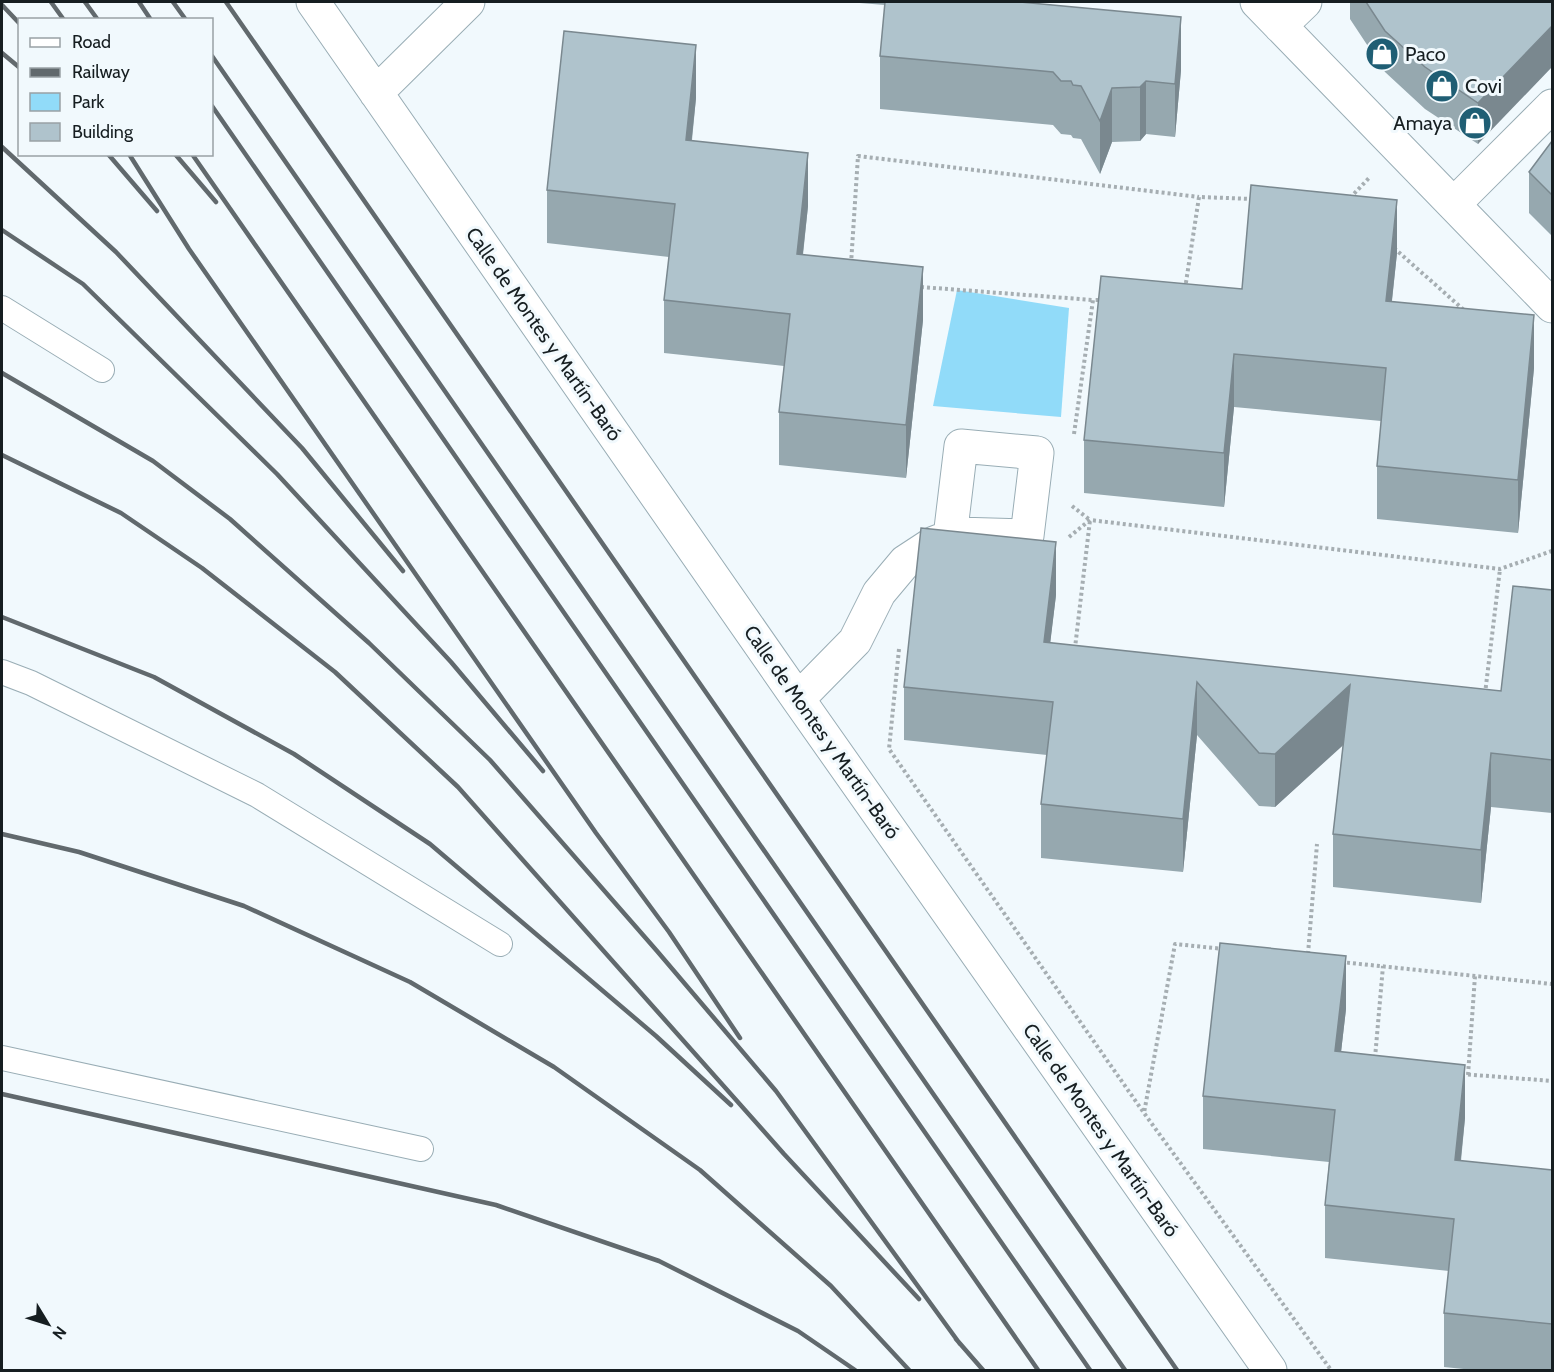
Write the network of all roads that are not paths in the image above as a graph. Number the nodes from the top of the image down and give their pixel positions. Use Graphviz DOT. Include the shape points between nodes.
graph roads {
  1 [pos="313,2"];
  2 [pos="468,2"];
  3 [pos="1257,2"];
  4 [pos="1305,2"];
  5 [pos="1280,26"];
  6 [pos="376,93"];
  7 [pos="1552,106"];
  8 [pos="1454,204"];
  9 [pos="1552,306"];
  10 [pos="2,308"];
  11 [pos="102,370"];
  12 [pos="950,537"];
  13 [pos="2,672"];
  14 [pos="798,699"];
  15 [pos="500,944"];
  16 [pos="2,1058"];
  17 [pos="421,1149"];
  18 [pos="1270,1371"];
  1 -- 6 [label="street, Calle de Montes y Martín-Baró"];
  2 -- 6 [label="street"];
  3 -- 5 [label="street"];
  4 -- 5 [label="street"];
  5 -- 8 [label="street"];
  6 -- 14 [label="street, Calle de Montes y Martín-Baró"];
  7 -- 8 [label="street"];
  8 -- 9 [label="street"];
  10 -- 11 [label="lane"];
  12 -- 14 [label="street" via="905,562 879,594 855,641"];
  13 -- 15 [label="lane" via="258,795"];
  14 -- 18 [label="street, Calle de Montes y Martín-Baró"];
  16 -- 17 [label="lane"];
}
